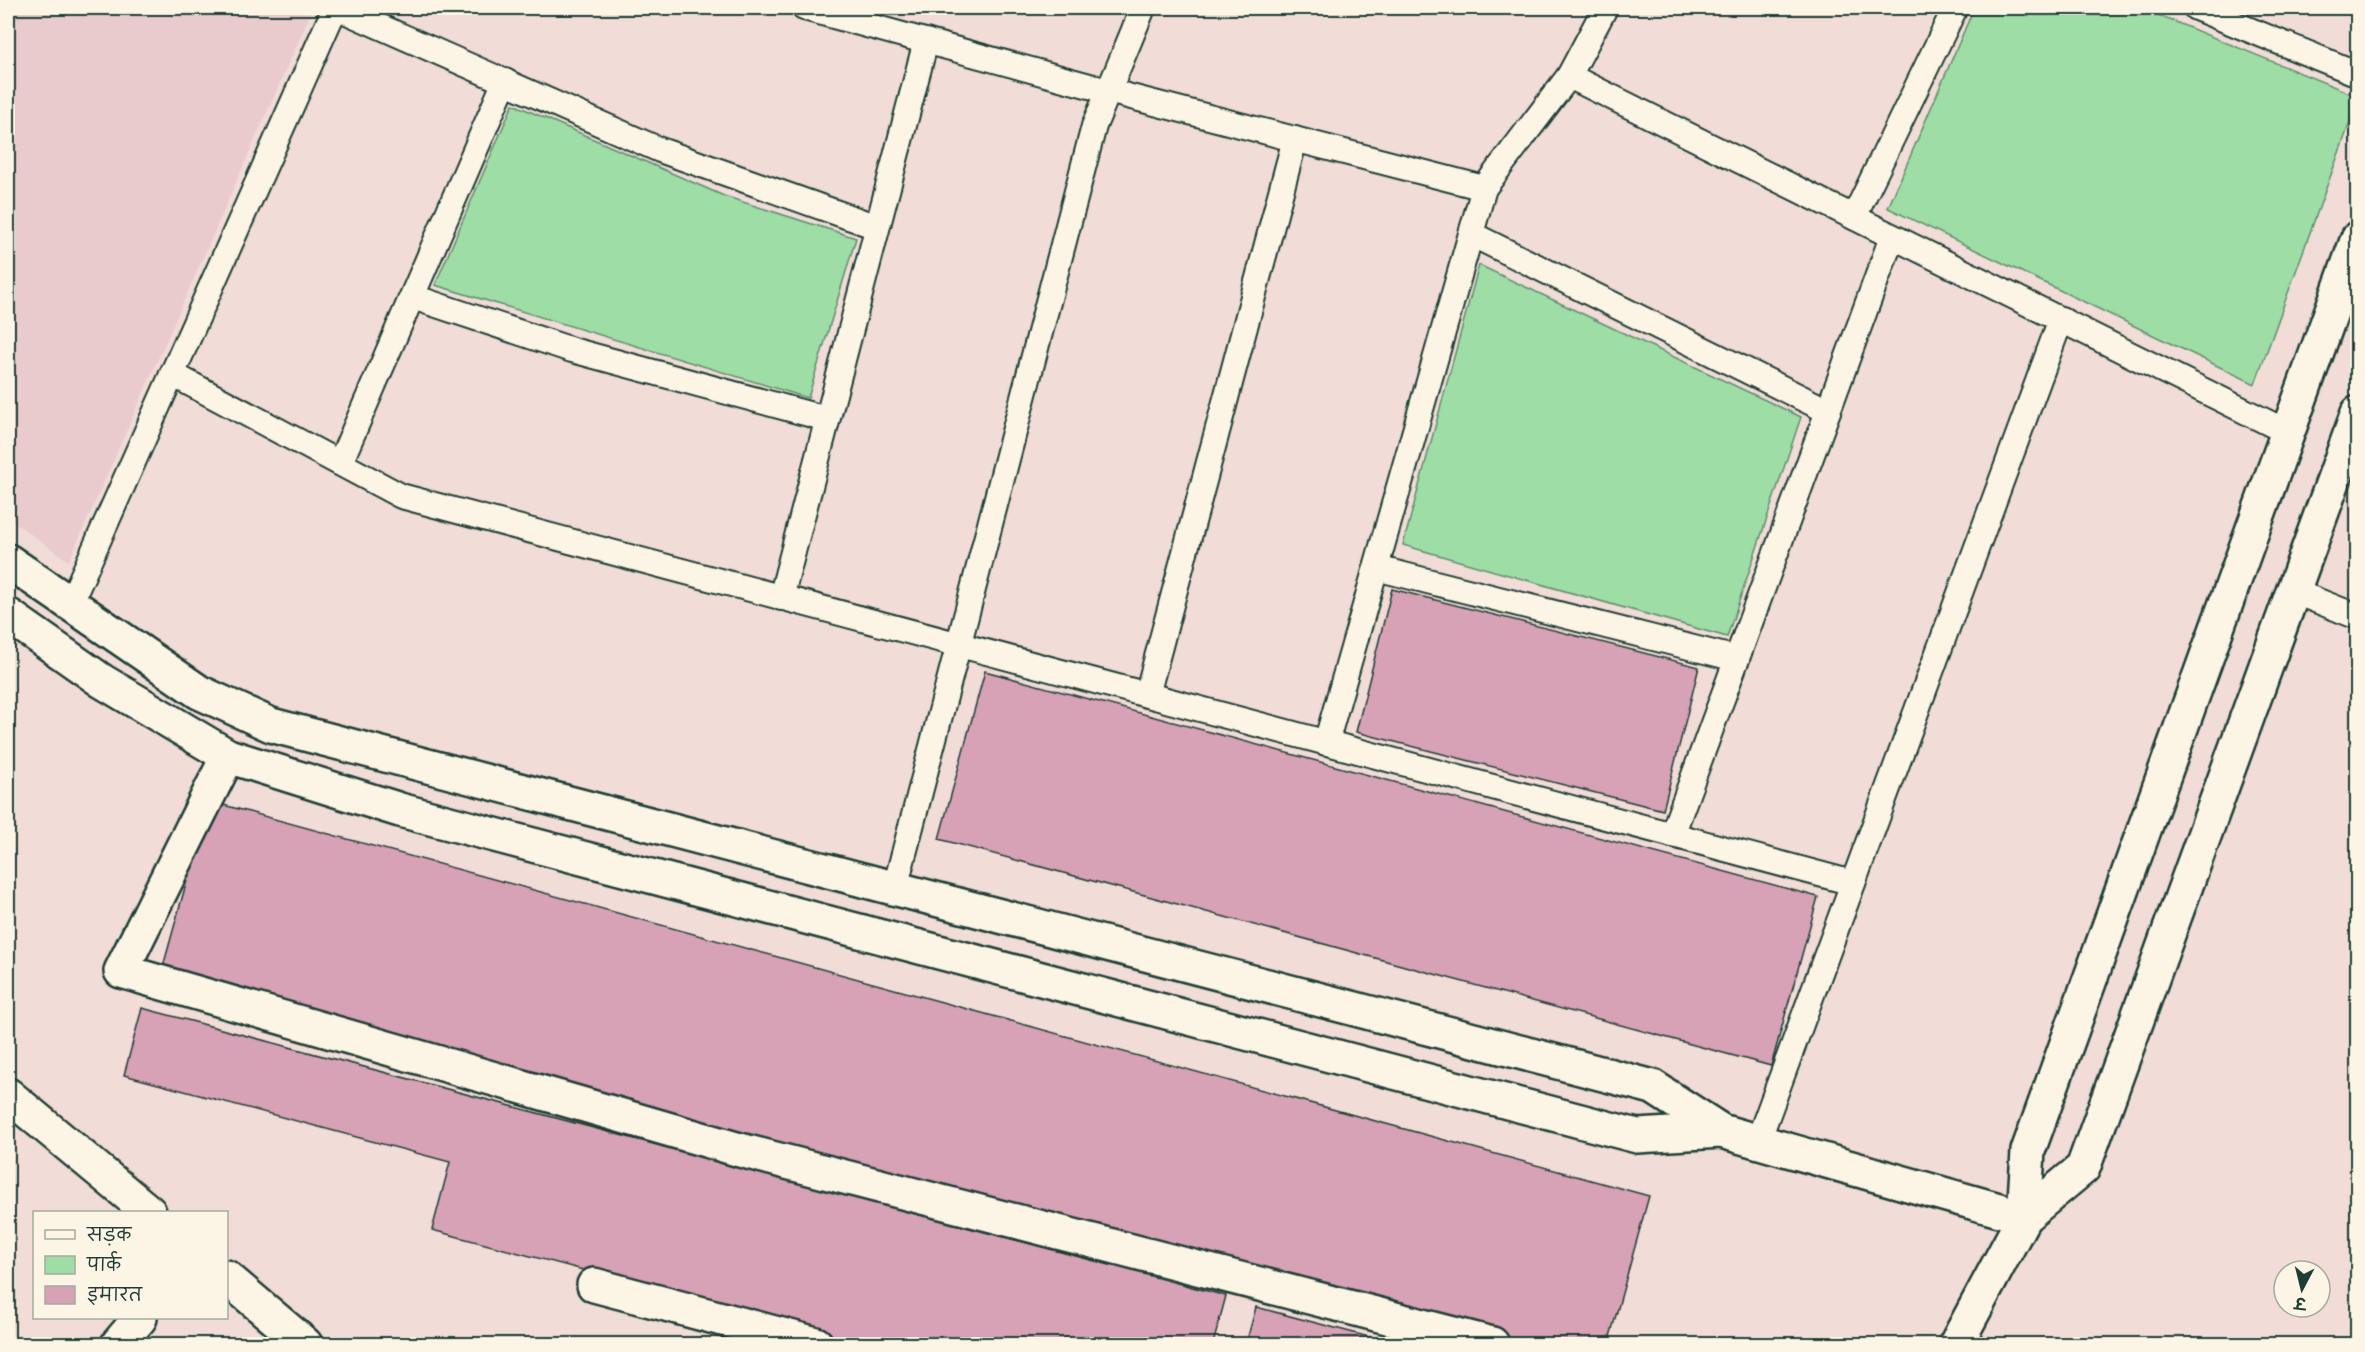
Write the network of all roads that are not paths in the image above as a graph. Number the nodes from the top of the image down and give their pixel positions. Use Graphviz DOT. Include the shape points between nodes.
graph roads {
  1 [pos="336,8"];
  2 [pos="804,8"];
  3 [pos="1143,8"];
  4 [pos="1605,8"];
  5 [pos="1955,8"];
  6 [pos="2196,8"];
  7 [pos="926,41"];
  8 [pos="2358,74"];
  9 [pos="1569,76"];
  10 [pos="505,81"];
  11 [pos="1108,90"];
  12 [pos="1295,139"];
  13 [pos="1484,188"];
  14 [pos="1854,217"];
  15 [pos="877,227"];
  16 [pos="1471,234"];
  17 [pos="1892,237"];
  18 [pos="2358,238"];
  19 [pos="413,297"];
  20 [pos="2061,320"];
  21 [pos="172,374"];
  22 [pos="1828,411"];
  23 [pos="2358,412"];
  24 [pos="827,419"];
  25 [pos="2287,432"];
  26 [pos="340,464"];
  27 [pos="8,561"];
  28 [pos="1376,568"];
  29 [pos="2293,591"];
  30 [pos="781,598"];
  31 [pos="70,604"];
  32 [pos="8,615"];
  33 [pos="2358,617"];
  34 [pos="958,645"];
  35 [pos="1737,658"];
  36 [pos="1147,695"];
  37 [pos="1326,743"];
  38 [pos="228,756"];
  39 [pos="1672,835"];
  40 [pos="1853,883"];
  41 [pos="895,888"];
  42 [pos="8,1095"];
  43 [pos="1721,1131"];
  44 [pos="1758,1141"];
  45 [pos="148,1211"];
  46 [pos="2024,1217"];
  47 [pos="228,1279"];
  48 [pos="594,1285"];
  49 [pos="138,1319"];
  50 [pos="118,1344"];
  51 [pos="305,1344"];
  52 [pos="816,1344"];
  53 [pos="1492,1344"];
  54 [pos="1956,1344"];
  1 -- 10 [label="lane"];
  1 -- 21 [label="lane"];
  2 -- 7 [label="lane"];
  3 -- 11 [label="lane"];
  4 -- 9 [label="lane"];
  5 -- 14 [label="lane"];
  6 -- 8 [label="lane"];
  7 -- 11 [label="lane"];
  7 -- 15 [label="lane"];
  9 -- 13 [label="lane"];
  9 -- 14 [label="lane"];
  10 -- 15 [label="lane" via="660,150"];
  10 -- 19 [label="lane"];
  11 -- 12 [label="lane"];
  11 -- 34 [label="lane" via="1094,126"];
  12 -- 13 [label="lane"];
  12 -- 36 [label="lane"];
  13 -- 16 [label="lane"];
  14 -- 17 [label="lane"];
  15 -- 24 [label="lane"];
  16 -- 22 [label="lane"];
  16 -- 28 [label="lane"];
  17 -- 20 [label="lane"];
  17 -- 22 [label="lane"];
  18 -- 25 [label="street"];
  19 -- 24 [label="lane" via="572,350"];
  19 -- 26 [label="lane"];
  20 -- 25 [label="lane"];
  20 -- 40 [label="lane"];
  21 -- 26 [label="lane"];
  21 -- 31 [label="lane"];
  22 -- 35 [label="lane"];
  23 -- 29 [label="street"];
  24 -- 30 [label="lane"];
  25 -- 46 [label="street" via="2028,1151"];
  26 -- 30 [label="lane" via="401,496"];
  27 -- 31 [label="street"];
  28 -- 35 [label="lane"];
  28 -- 37 [label="lane"];
  29 -- 33 [label="lane"];
  29 -- 46 [label="street" via="2083,1168"];
  30 -- 34 [label="lane"];
  31 -- 41 [label="street" via="199,692 271,725"];
  32 -- 38 [label="street" via="102,681"];
  34 -- 36 [label="lane"];
  34 -- 41 [label="lane"];
  35 -- 39 [label="lane"];
  36 -- 37 [label="lane"];
  37 -- 39 [label="lane"];
  38 -- 43 [label="street" via="400,810 1637,1136"];
  38 -- 53 [label="street" via="122,971 740,1150"];
  39 -- 40 [label="lane"];
  40 -- 44 [label="lane"];
  41 -- 43 [label="street" via="1653,1087"];
  42 -- 45 [label="street"];
  43 -- 44 [label="street"];
  44 -- 46 [label="street"];
  46 -- 54 [label="street"];
  47 -- 51 [label="street"];
  48 -- 52 [label="street"];
  49 -- 50 [label="street"];
}
